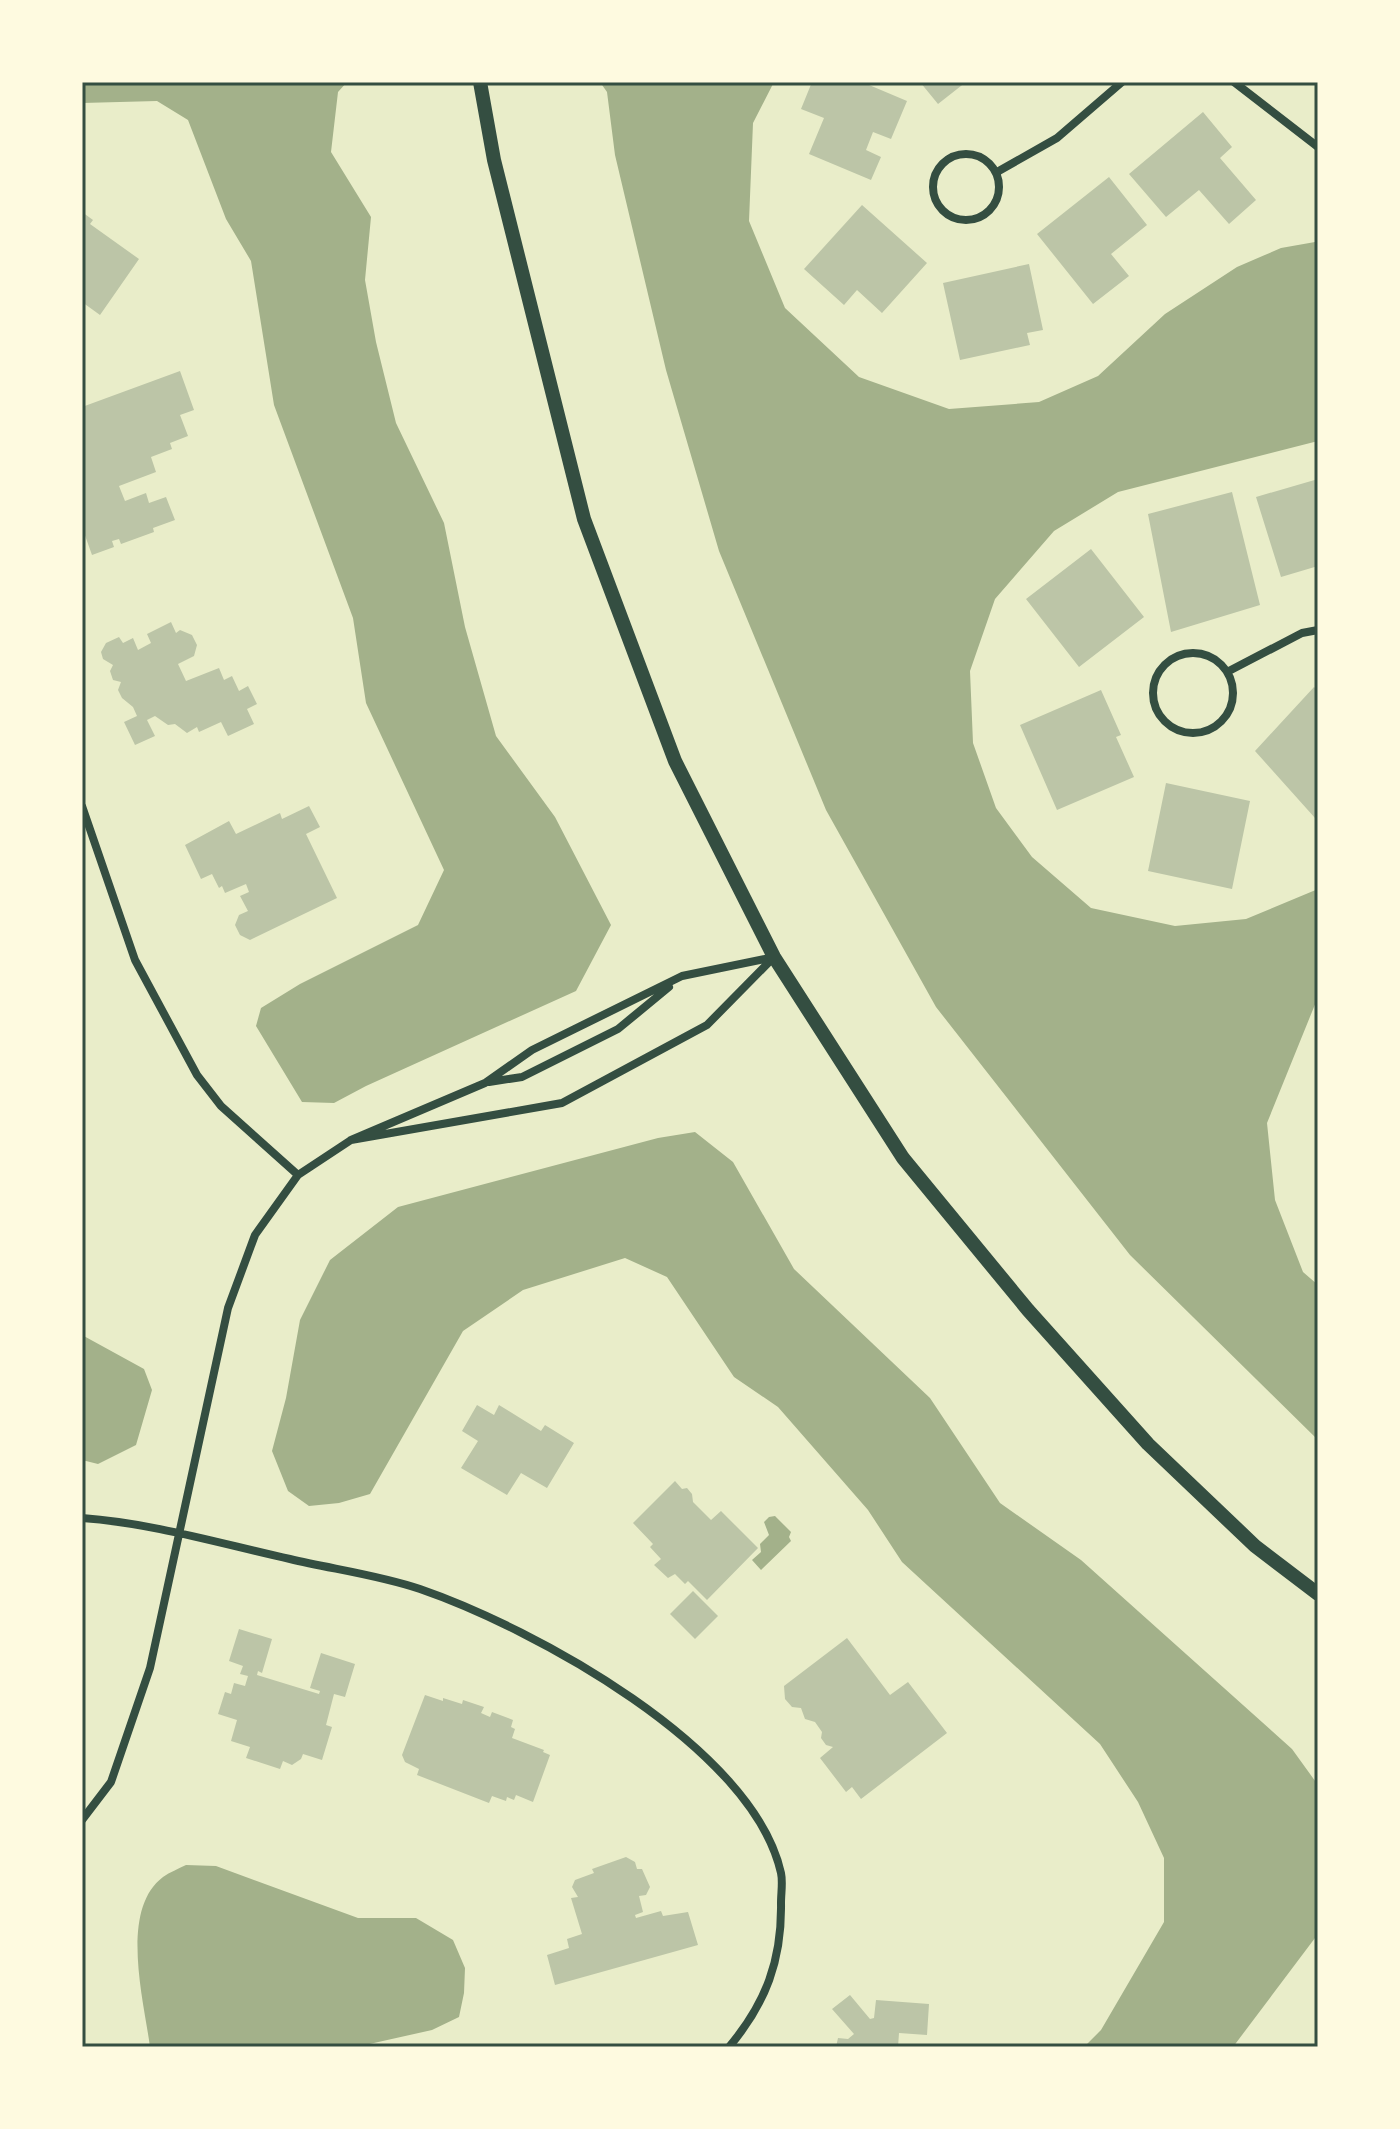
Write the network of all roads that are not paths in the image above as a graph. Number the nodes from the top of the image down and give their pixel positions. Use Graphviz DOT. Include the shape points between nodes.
graph roads {
  1 [pos="480,82"];
  2 [pos="1122,82"];
  3 [pos="1234,82"];
  4 [pos="1318,147"];
  5 [pos="997,172"];
  6 [pos="1318,630"];
  7 [pos="1227,672"];
  8 [pos="82,806"];
  9 [pos="774,957"];
  10 [pos="682,976"];
  11 [pos="485,1083"];
  12 [pos="351,1140"];
  13 [pos="298,1175"];
  14 [pos="82,1518"];
  15 [pos="181,1534"];
  16 [pos="1318,1594"];
  17 [pos="82,1820"];
  18 [pos="729,2047"];
  1 -- 9 [label="street" via="494,160 584,519 675,761"];
  2 -- 5 [label="street" via="1057,138"];
  3 -- 4 [label="street"];
  5 -- 5 [label="street" via="978,155 952,157 935,175 936,201 955,218 981,217 998,198"];
  6 -- 7 [label="street"];
  7 -- 7 [label="street" via="1202,654 1172,659 1154,685 1159,715 1185,732 1215,727 1233,702"];
  8 -- 13 [label="street" via="135,960 197,1075 221,1106"];
  9 -- 10 [label="street"];
  9 -- 12 [label="street" via="707,1025 562,1103"];
  9 -- 16 [label="street" via="903,1158 1028,1310 1148,1444 1255,1546"];
  10 -- 11 [label="street" via="532,1050"];
  10 -- 11 [label="street" via="618,1029 522,1077"];
  11 -- 12 [label="street"];
  12 -- 13 [label="street"];
  13 -- 15 [label="street" via="255,1235 228,1308"];
  14 -- 15 [label="street"];
  15 -- 17 [label="street" via="150,1668 111,1782"];
  15 -- 18 [label="street" via="419,1589 510,1628 646,1706 720,1772 753,1812 781,1874 780,1950 746,2027"];
}
